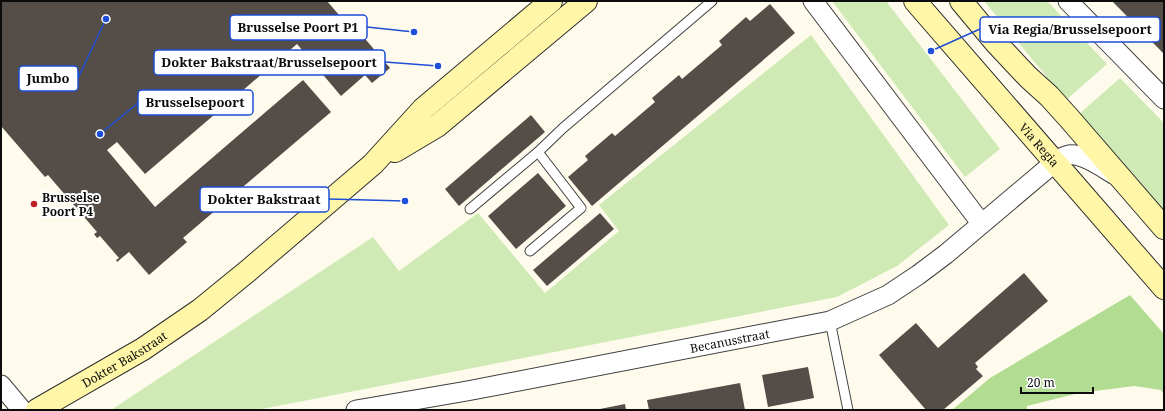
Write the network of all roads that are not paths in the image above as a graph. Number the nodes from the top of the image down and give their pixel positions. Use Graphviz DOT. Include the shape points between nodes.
graph roads {
  1 [pos="586,1"];
  2 [pos="712,1"];
  3 [pos="814,1"];
  4 [pos="915,1"];
  5 [pos="961,1"];
  6 [pos="1068,1"];
  7 [pos="544,3"];
  8 [pos="544,35"];
  9 [pos="1164,99"];
  10 [pos="538,152"];
  11 [pos="1055,162"];
  12 [pos="373,164"];
  13 [pos="1120,178"];
  14 [pos="470,209"];
  15 [pos="981,223"];
  16 [pos="1164,228"];
  17 [pos="530,251"];
  18 [pos="1164,288"];
  19 [pos="830,321"];
  20 [pos="1,385"];
  21 [pos="22,410"];
  22 [pos="37,410"];
  23 [pos="356,410"];
  24 [pos="848,410"];
  1 -- 8 [label="street, Dokter Bakstraat"];
  2 -- 10 [label="lane"];
  3 -- 15 [label="street"];
  4 -- 11 [label="street, Via Regia"];
  5 -- 13 [label="street" via="996,43 1049,96"];
  6 -- 9 [label="street"];
  7 -- 8 [label="street" via="549,22"];
  7 -- 12 [label="street, Dokter Bakstraat" via="423,109"];
  8 -- 12 [label="street, Dokter Bakstraat" via="437,126"];
  10 -- 14 [label="lane"];
  10 -- 17 [label="lane" via="581,208"];
  11 -- 13 [label="street, Becanusstraat" via="1064,156 1082,156"];
  11 -- 15 [label="street, Becanusstraat"];
  11 -- 18 [label="street, Via Regia"];
  12 -- 22 [label="street, Dokter Bakstraat" via="200,310 143,349"];
  13 -- 16 [label="street"];
  15 -- 19 [label="street, Becanusstraat" via="918,276 888,295"];
  19 -- 23 [label="street, Becanusstraat"];
  19 -- 24 [label="lane"];
  20 -- 21 [label="street"];
}
